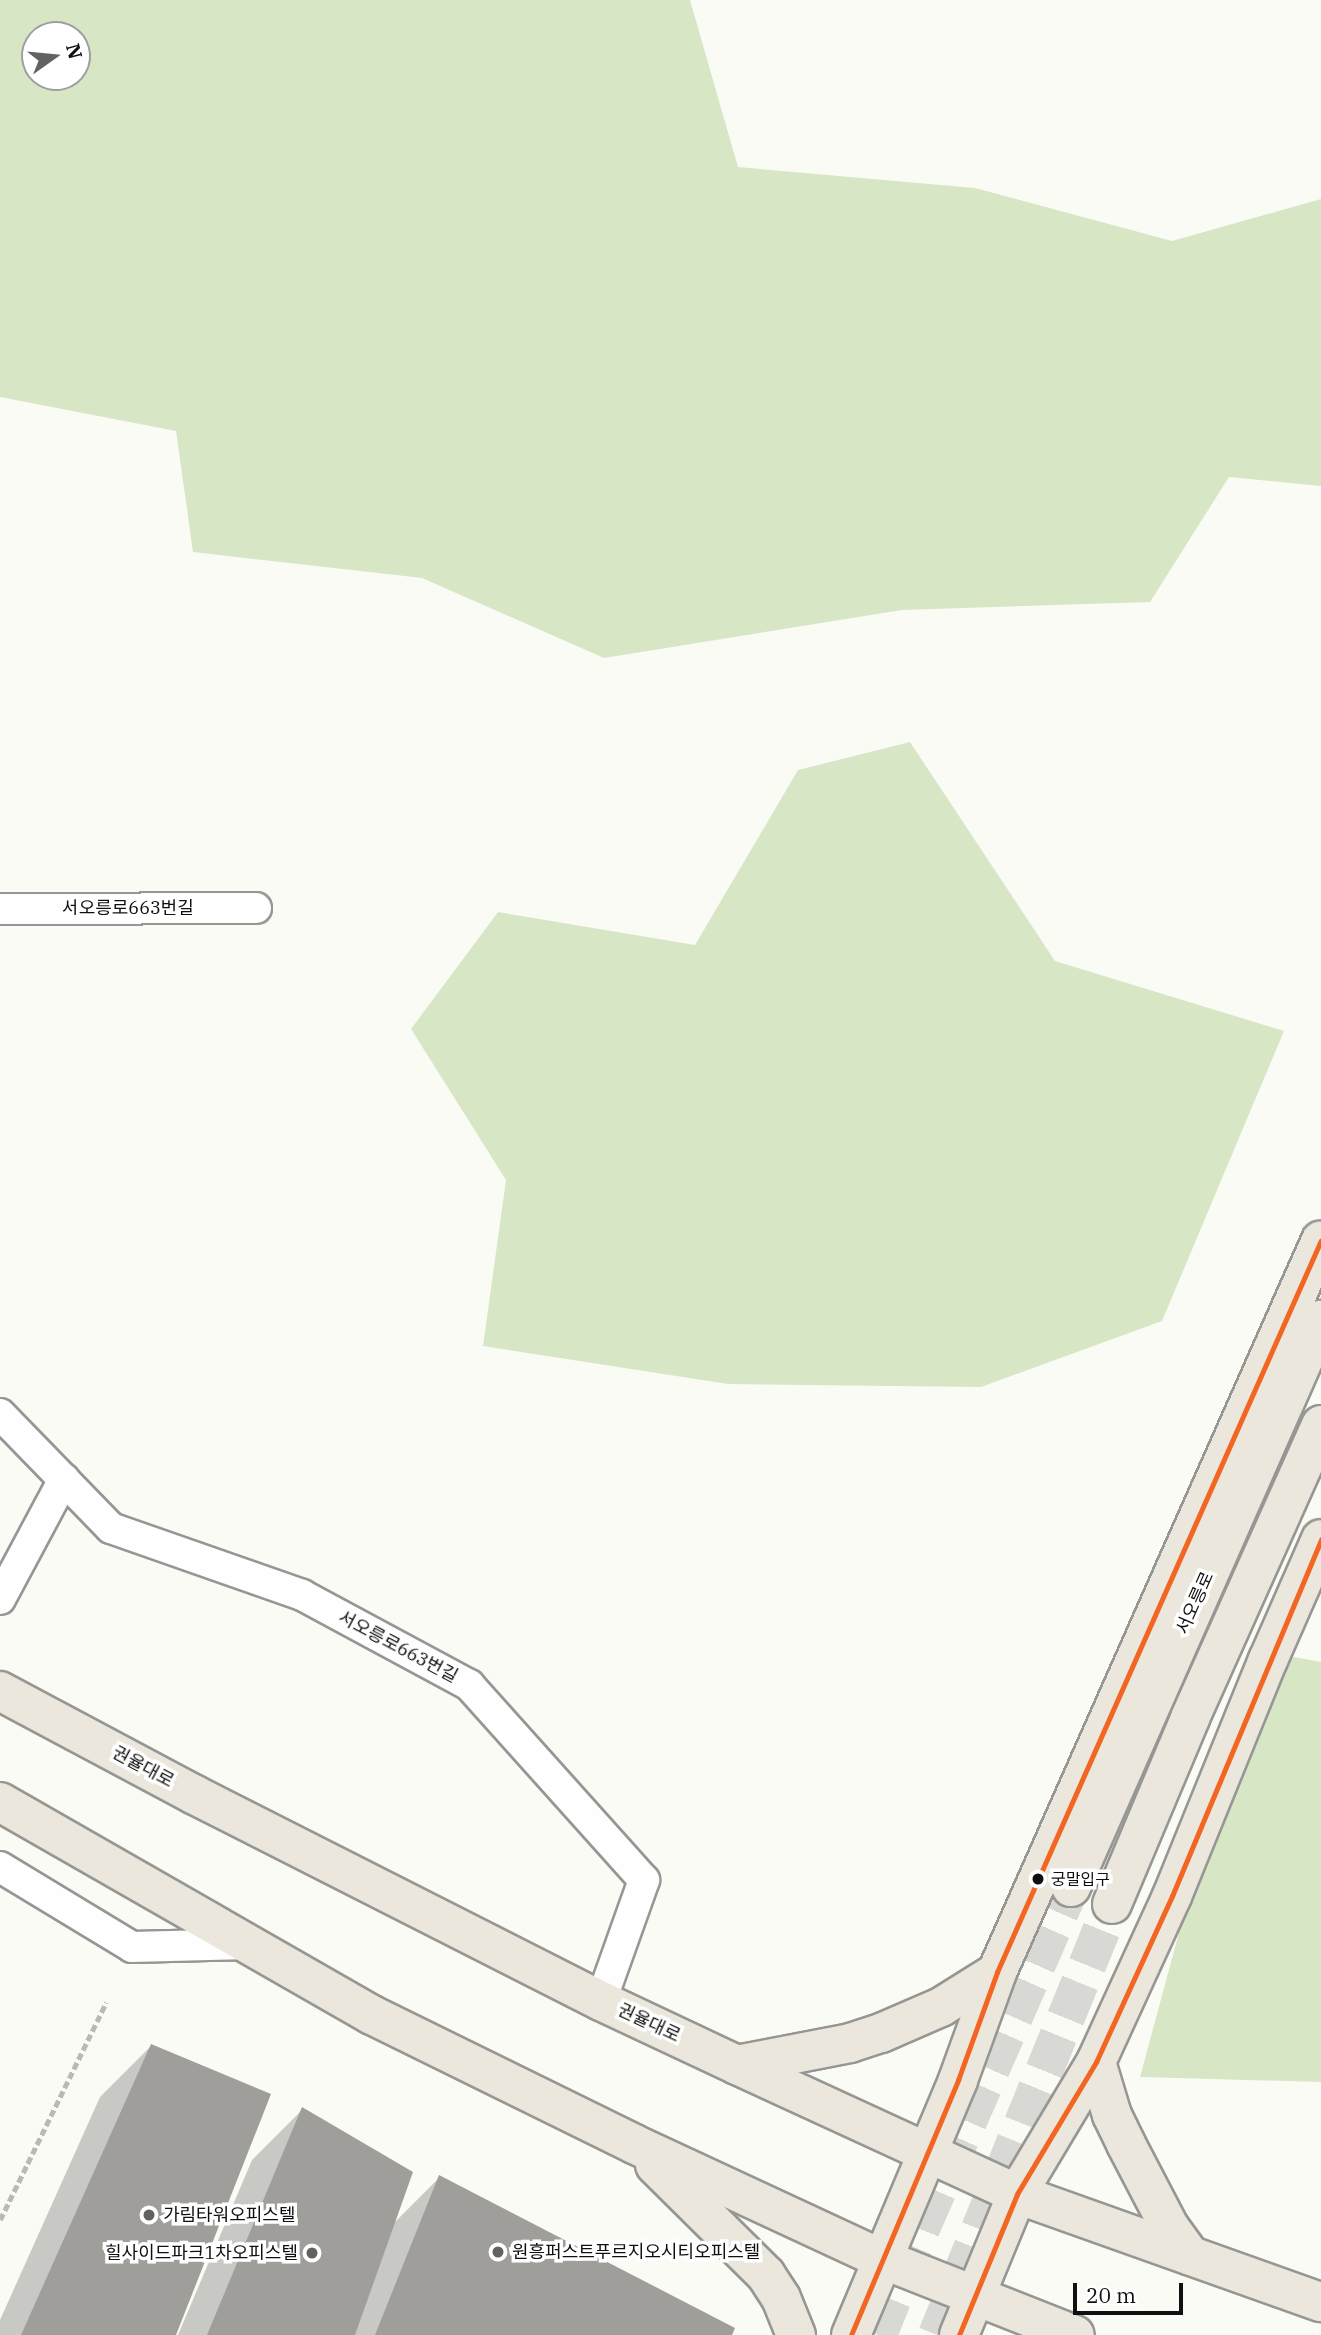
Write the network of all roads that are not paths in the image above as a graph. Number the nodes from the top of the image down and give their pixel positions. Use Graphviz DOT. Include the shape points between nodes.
graph roads {
  1 [pos="256,908"];
  2 [pos="0,909"];
  3 [pos="1321,1240"];
  4 [pos="1321,1320"];
  5 [pos="0,1413"];
  6 [pos="1321,1426"];
  7 [pos="64,1479"];
  8 [pos="1321,1539"];
  9 [pos="4,1582"];
  10 [pos="0,1691"];
  11 [pos="0,1802"];
  12 [pos="0,1867"];
  13 [pos="1071,1887"];
  14 [pos="1112,1904"];
  15 [pos="248,1944"];
  16 [pos="997,1972"];
  17 [pos="601,2001"];
  18 [pos="1096,2062"];
  19 [pos="737,2066"];
  20 [pos="634,2144"];
  21 [pos="927,2151"];
  22 [pos="1017,2194"];
  23 [pos="1190,2256"];
  24 [pos="882,2259"];
  25 [pos="974,2295"];
  26 [pos="1321,2302"];
  27 [pos="796,2335"];
  28 [pos="851,2335"];
  29 [pos="959,2335"];
  30 [pos="1075,2335"];
  1 -- 2 [label="street, 서오릉로663번길"];
  3 -- 16 [label="main road"];
  4 -- 13 [label="main road, 서오릉로"];
  5 -- 7 [label="street, 서오릉로663번길"];
  6 -- 14 [label="main road"];
  7 -- 9 [label="street"];
  7 -- 17 [label="street, 서오릉로663번길" via="111,1528 302,1595 469,1685 643,1880"];
  8 -- 18 [label="main road" via="1172,1896"];
  10 -- 17 [label="main road, 권율대로"];
  11 -- 15 [label="main road"];
  12 -- 15 [label="street" via="132,1947"];
  15 -- 20 [label="main road" via="372,2015"];
  16 -- 19 [label="main road" via="940,2007 881,2033"];
  16 -- 21 [label="main road"];
  17 -- 19 [label="main road, 권율대로"];
  18 -- 22 [label="main road"];
  18 -- 23 [label="main road" via="1126,2144"];
  19 -- 21 [label="main road, 권율대로"];
  20 -- 24 [label="main road"];
  20 -- 27 [label="main road" via="766,2275"];
  21 -- 22 [label="main road, 권율대로"];
  21 -- 24 [label="main road"];
  22 -- 23 [label="main road, 권율대로"];
  22 -- 25 [label="main road"];
  23 -- 26 [label="main road, 권율대로"];
  24 -- 25 [label="main road"];
  24 -- 28 [label="main road"];
  25 -- 29 [label="main road"];
  25 -- 30 [label="main road"];
}
